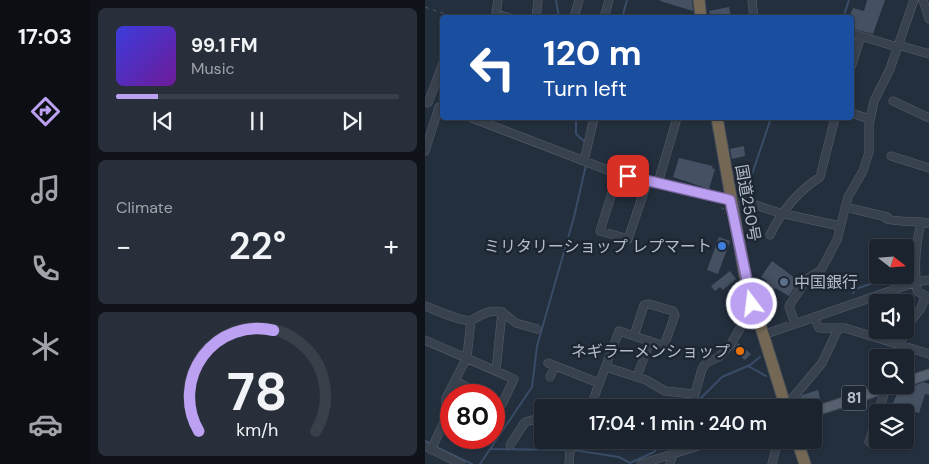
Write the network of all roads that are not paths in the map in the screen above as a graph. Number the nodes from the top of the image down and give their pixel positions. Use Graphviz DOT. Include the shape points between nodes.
graph roads {
  1 [pos="498,0"];
  2 [pos="539,0"];
  3 [pos="579,0"];
  4 [pos="609,0"];
  5 [pos="699,0"];
  6 [pos="752,0"];
  7 [pos="914,0"];
  8 [pos="923,0"];
  9 [pos="500,15"];
  10 [pos="536,15"];
  11 [pos="575,15"];
  12 [pos="605,15"];
  13 [pos="701,15"];
  14 [pos="754,15"];
  15 [pos="929,19"];
  16 [pos="854,35"];
  17 [pos="861,36"];
  18 [pos="898,46"];
  19 [pos="929,54"];
  20 [pos="854,58"];
  21 [pos="440,70"];
  22 [pos="893,101"];
  23 [pos="427,103"];
  24 [pos="440,106"];
  25 [pos="440,109"];
  26 [pos="854,114"];
  27 [pos="929,118"];
  28 [pos="870,119"];
  29 [pos="477,120"];
  30 [pos="594,120"];
  31 [pos="676,120"];
  32 [pos="717,120"];
  33 [pos="834,120"];
  34 [pos="425,151"];
  35 [pos="891,156"];
  36 [pos="584,160"];
  37 [pos="929,168"];
  38 [pos="618,174"];
  39 [pos="647,180"];
  40 [pos="658,183"];
  41 [pos="728,207"];
  42 [pos="845,207"];
  43 [pos="780,213"];
  44 [pos="925,222"];
  45 [pos="840,226"];
  46 [pos="769,235"];
  47 [pos="929,280"];
  48 [pos="916,282"];
  49 [pos="927,298"];
  50 [pos="425,306"];
  51 [pos="751,311"];
  52 [pos="502,312"];
  53 [pos="814,317"];
  54 [pos="471,320"];
  55 [pos="795,324"];
  56 [pos="838,328"];
  57 [pos="537,330"];
  58 [pos="763,335"];
  59 [pos="634,336"];
  60 [pos="425,340"];
  61 [pos="651,341"];
  62 [pos="899,344"];
  63 [pos="898,349"];
  64 [pos="929,354"];
  65 [pos="467,357"];
  66 [pos="606,367"];
  67 [pos="496,371"];
  68 [pos="639,371"];
  69 [pos="929,374"];
  70 [pos="550,377"];
  71 [pos="914,379"];
  72 [pos="455,381"];
  73 [pos="599,383"];
  74 [pos="453,384"];
  75 [pos="461,384"];
  76 [pos="869,392"];
  77 [pos="505,398"];
  78 [pos="593,399"];
  79 [pos="687,399"];
  80 [pos="694,399"];
  81 [pos="783,399"];
  82 [pos="793,399"];
  83 [pos="822,409"];
  84 [pos="534,421"];
  85 [pos="440,434"];
  86 [pos="510,445"];
  87 [pos="431,447"];
  88 [pos="572,449"];
  89 [pos="674,449"];
  90 [pos="688,449"];
  91 [pos="776,449"];
  92 [pos="800,449"];
  93 [pos="672,454"];
  94 [pos="461,464"];
  95 [pos="569,464"];
  96 [pos="641,464"];
  97 [pos="670,464"];
  98 [pos="772,464"];
  99 [pos="805,464"];
  1 -- 9 [label="street" via="496,14"];
  2 -- 10 [label="street"];
  3 -- 11 [label="street"];
  4 -- 12 [label="street"];
  5 -- 13 [label="highway"];
  6 -- 14 [label="street"];
  7 -- 18 [label="street"];
  8 -- 15 [label="street"];
  16 -- 17 [label="street"];
  17 -- 18 [label="street"];
  17 -- 20 [label="street"];
  18 -- 19 [label="street"];
  18 -- 28 [label="street" via="874,101"];
  21 -- 23 [label="street"];
  22 -- 27 [label="street"];
  23 -- 24 [label="street"];
  25 -- 34 [label="street"];
  26 -- 28 [label="street"];
  28 -- 42 [label="street" via="869,152"];
  29 -- 36 [label="street"];
  30 -- 36 [label="street"];
  31 -- 40 [label="street"];
  32 -- 41 [label="highway, 国道250号"];
  33 -- 43 [label="street" via="820,176 803,188"];
  35 -- 37 [label="street"];
  36 -- 38 [label="street"];
  38 -- 39 [label="street"];
  38 -- 39 [label="street" via="601,231 628,240"];
  39 -- 40 [label="street"];
  40 -- 41 [label="street"];
  41 -- 43 [label="street" via="746,202"];
  41 -- 51 [label="highway, 国道250号"];
  42 -- 44 [label="street" via="902,223"];
  42 -- 45 [label="street"];
  43 -- 45 [label="street"];
  43 -- 46 [label="street"];
  44 -- 48 [label="street" via="916,244"];
  45 -- 55 [label="street" via="821,270 807,279 789,306"];
  47 -- 48 [label="street"];
  48 -- 49 [label="street" via="917,291"];
  48 -- 53 [label="street"];
  49 -- 62 [label="street"];
  50 -- 54 [label="street"];
  51 -- 58 [label="highway, 国道250号"];
  51 -- 80 [label="street" via="731,344 702,369"];
  52 -- 54 [label="street" via="494,310"];
  52 -- 57 [label="street" via="515,323"];
  52 -- 67 [label="street"];
  53 -- 55 [label="street"];
  53 -- 56 [label="street" via="819,328"];
  54 -- 65 [label="street"];
  55 -- 58 [label="street"];
  56 -- 62 [label="street"];
  56 -- 82 [label="street" via="822,363"];
  58 -- 81 [label="highway, 国道250号"];
  59 -- 61 [label="street"];
  59 -- 61 [label="street" via="644,305 673,311 675,315 665,342 661,345"];
  59 -- 66 [label="street" via="619,331"];
  60 -- 65 [label="street"];
  61 -- 68 [label="street"];
  62 -- 63 [label="street"];
  62 -- 64 [label="street"];
  65 -- 67 [label="street"];
  65 -- 72 [label="street"];
  66 -- 73 [label="street"];
  66 -- 79 [label="street" via="646,380"];
  67 -- 77 [label="street" via="514,379"];
  69 -- 71 [label="main road"];
  70 -- 73 [label="street" via="551,365"];
  72 -- 74 [label="street"];
  72 -- 75 [label="street"];
  73 -- 78 [label="street"];
  76 -- 83 [label="main road, 81"];
  84 -- 86 [label="street" via="525,422"];
  85 -- 87 [label="street"];
  87 -- 94 [label="street"];
  88 -- 95 [label="street"];
  89 -- 93 [label="street"];
  90 -- 93 [label="street"];
  91 -- 98 [label="street"];
  92 -- 99 [label="highway"];
  93 -- 96 [label="street"];
  93 -- 97 [label="street"];
}
